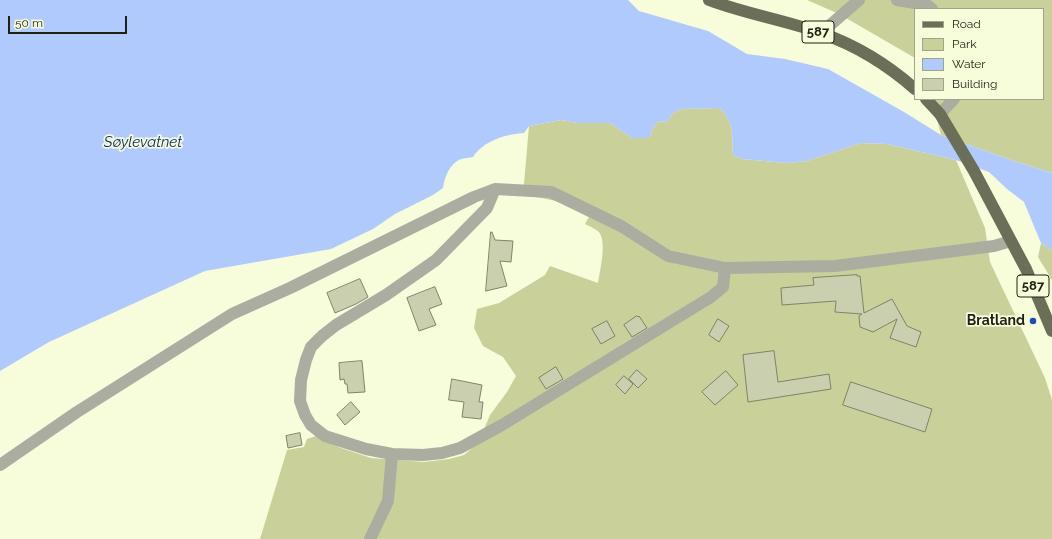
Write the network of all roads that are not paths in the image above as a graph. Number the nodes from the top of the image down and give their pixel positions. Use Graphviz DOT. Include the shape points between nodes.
graph roads {
  1 [pos="709,0"];
  2 [pos="859,0"];
  3 [pos="896,0"];
  4 [pos="928,5"];
  5 [pos="821,33"];
  6 [pos="914,88"];
  7 [pos="927,100"];
  8 [pos="953,100"];
  9 [pos="940,114"];
  10 [pos="495,189"];
  11 [pos="1011,241"];
  12 [pos="725,268"];
  13 [pos="1052,331"];
  14 [pos="392,454"];
  15 [pos="0,465"];
  16 [pos="370,539"];
  1 -- 5 [label="main road, 587"];
  2 -- 5 [label="street"];
  3 -- 4 [label="street"];
  5 -- 6 [label="main road, 587" via="881,63"];
  7 -- 9 [label="main road, 587"];
  8 -- 9 [label="street"];
  9 -- 11 [label="main road, 587" via="952,131"];
  10 -- 12 [label="street" via="551,192 621,226 668,256"];
  10 -- 14 [label="street" via="487,208 436,260 386,295 336,325 311,347 301,380 300,401 311,425 325,436"];
  10 -- 15 [label="street" via="232,314 77,412"];
  11 -- 12 [label="street" via="994,246 835,266"];
  11 -- 13 [label="main road, 587" via="1026,269"];
  12 -- 14 [label="street" via="723,287 711,297 502,425 460,448 442,453"];
  14 -- 16 [label="street" via="388,501"];
}
